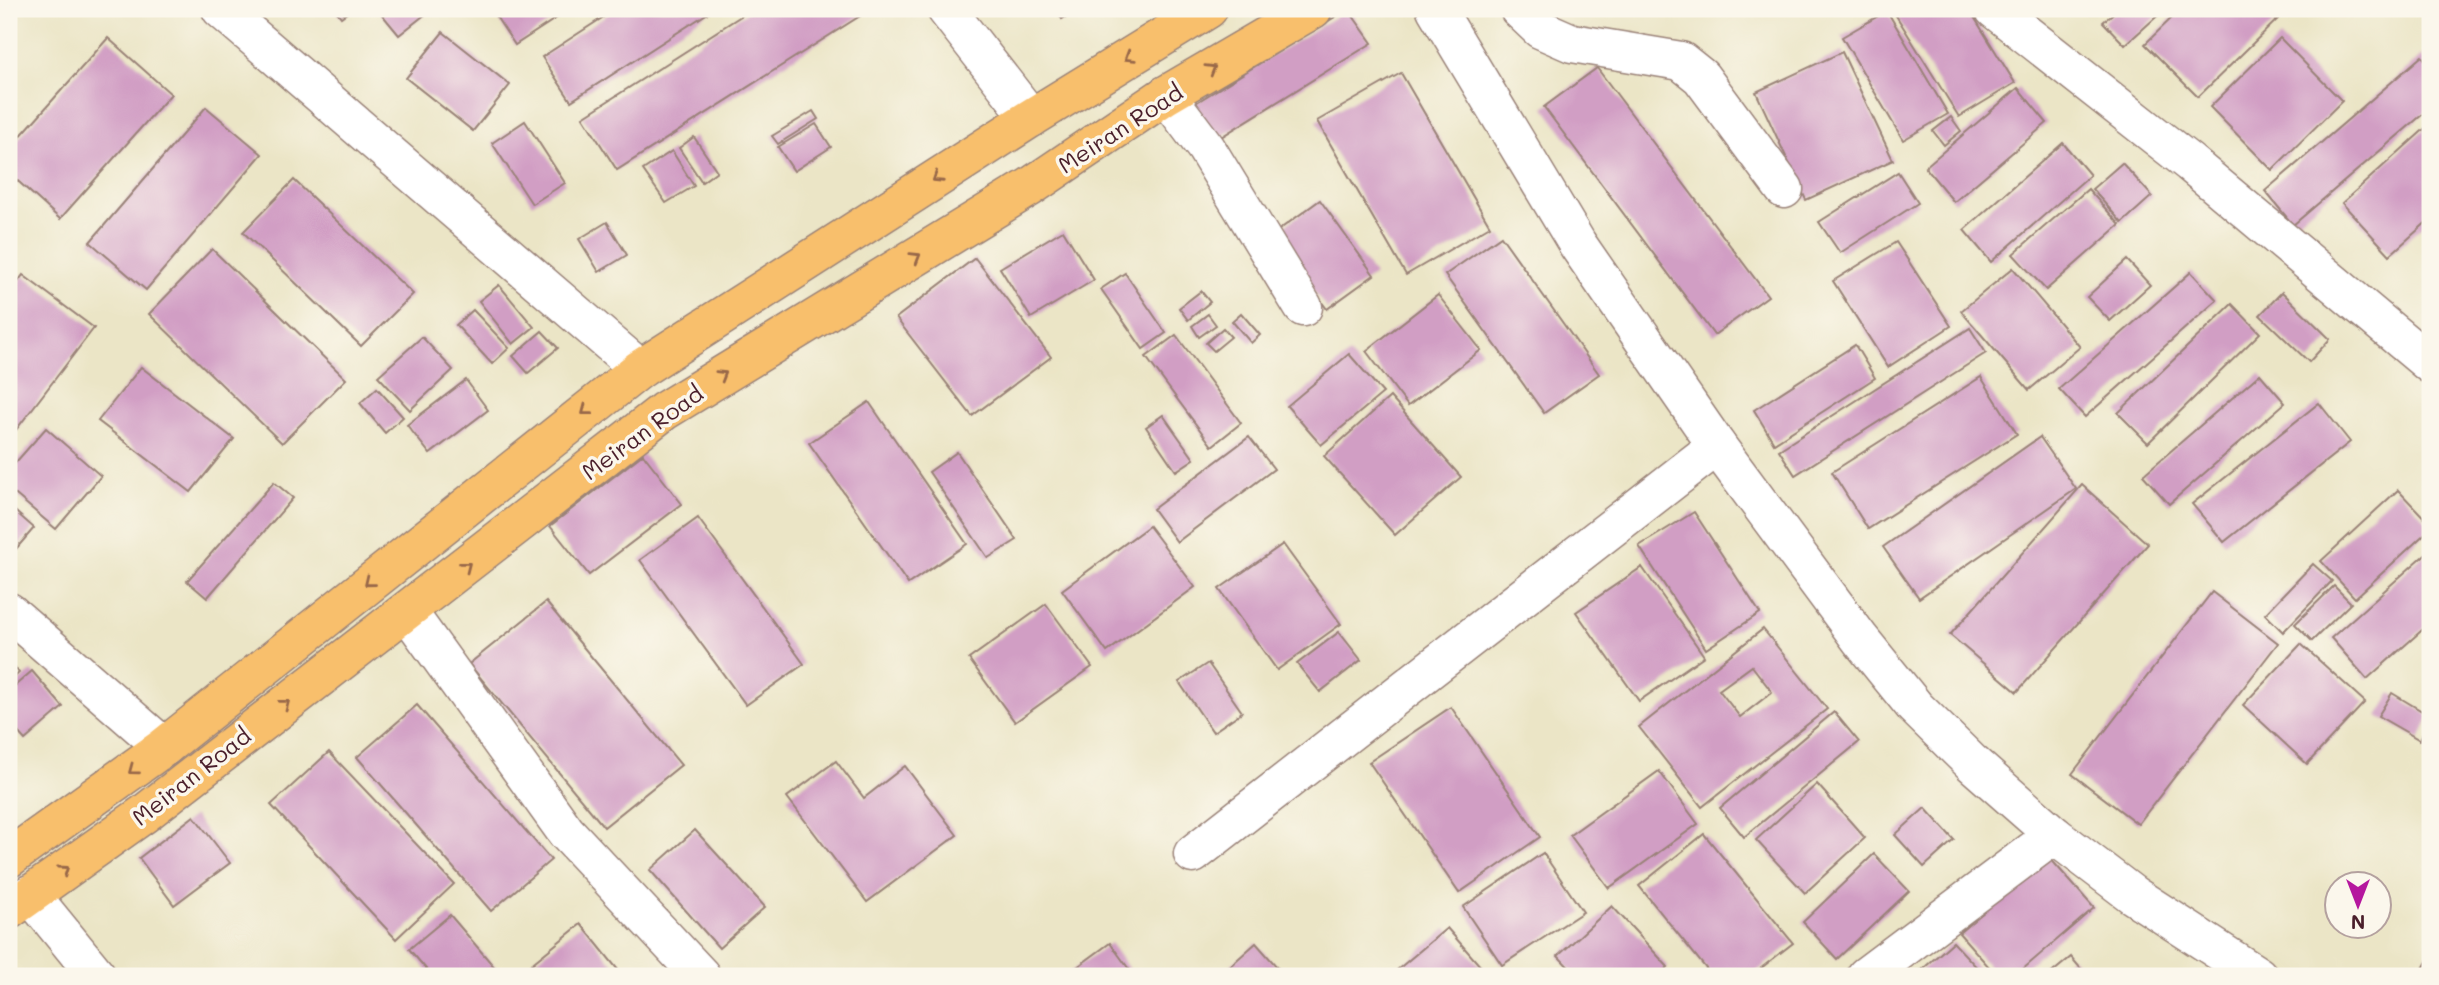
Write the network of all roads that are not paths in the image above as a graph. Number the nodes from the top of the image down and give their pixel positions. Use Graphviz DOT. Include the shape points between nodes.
graph roads {
  1 [pos="220,9"];
  2 [pos="946,9"];
  3 [pos="1208,9"];
  4 [pos="1312,9"];
  5 [pos="1436,9"];
  6 [pos="1519,9"];
  7 [pos="1994,9"];
  8 [pos="1166,95"];
  9 [pos="1031,118"];
  10 [pos="1784,189"];
  11 [pos="1303,307"];
  12 [pos="2430,365"];
  13 [pos="640,369"];
  14 [pos="1717,446"];
  15 [pos="407,611"];
  16 [pos="9,612"];
  17 [pos="164,747"];
  18 [pos="2054,835"];
  19 [pos="1193,854"];
  20 [pos="9,858"];
  21 [pos="20,902"];
  22 [pos="97,976"];
  23 [pos="701,976"];
  24 [pos="1866,976"];
  25 [pos="2258,976"];
  1 -- 13 [label="street"];
  2 -- 9 [label="street"];
  3 -- 9 [label="main road, Meiran Road, one-way"];
  8 -- 4 [label="main road, Meiran Road, one-way"];
  5 -- 14 [label="street" via="1578,245"];
  6 -- 10 [label="street" via="1540,29 1572,43 1681,61 1701,77"];
  7 -- 12 [label="street" via="2190,163"];
  8 -- 11 [label="street" via="1206,148"];
  15 -- 8 [label="main road, Meiran Road, one-way" via="664,411 1030,187"];
  9 -- 13 [label="main road, Meiran Road, one-way"];
  13 -- 17 [label="main road, Meiran Road, one-way"];
  14 -- 18 [label="street" via="1915,707"];
  14 -- 19 [label="street"];
  21 -- 15 [label="main road, Meiran Road, one-way" via="144,814"];
  15 -- 23 [label="street" via="566,832"];
  16 -- 17 [label="street"];
  17 -- 20 [label="main road, Meiran Road, one-way"];
  18 -- 24 [label="street"];
  18 -- 25 [label="street" via="2133,895"];
  21 -- 22 [label="street"];
}
